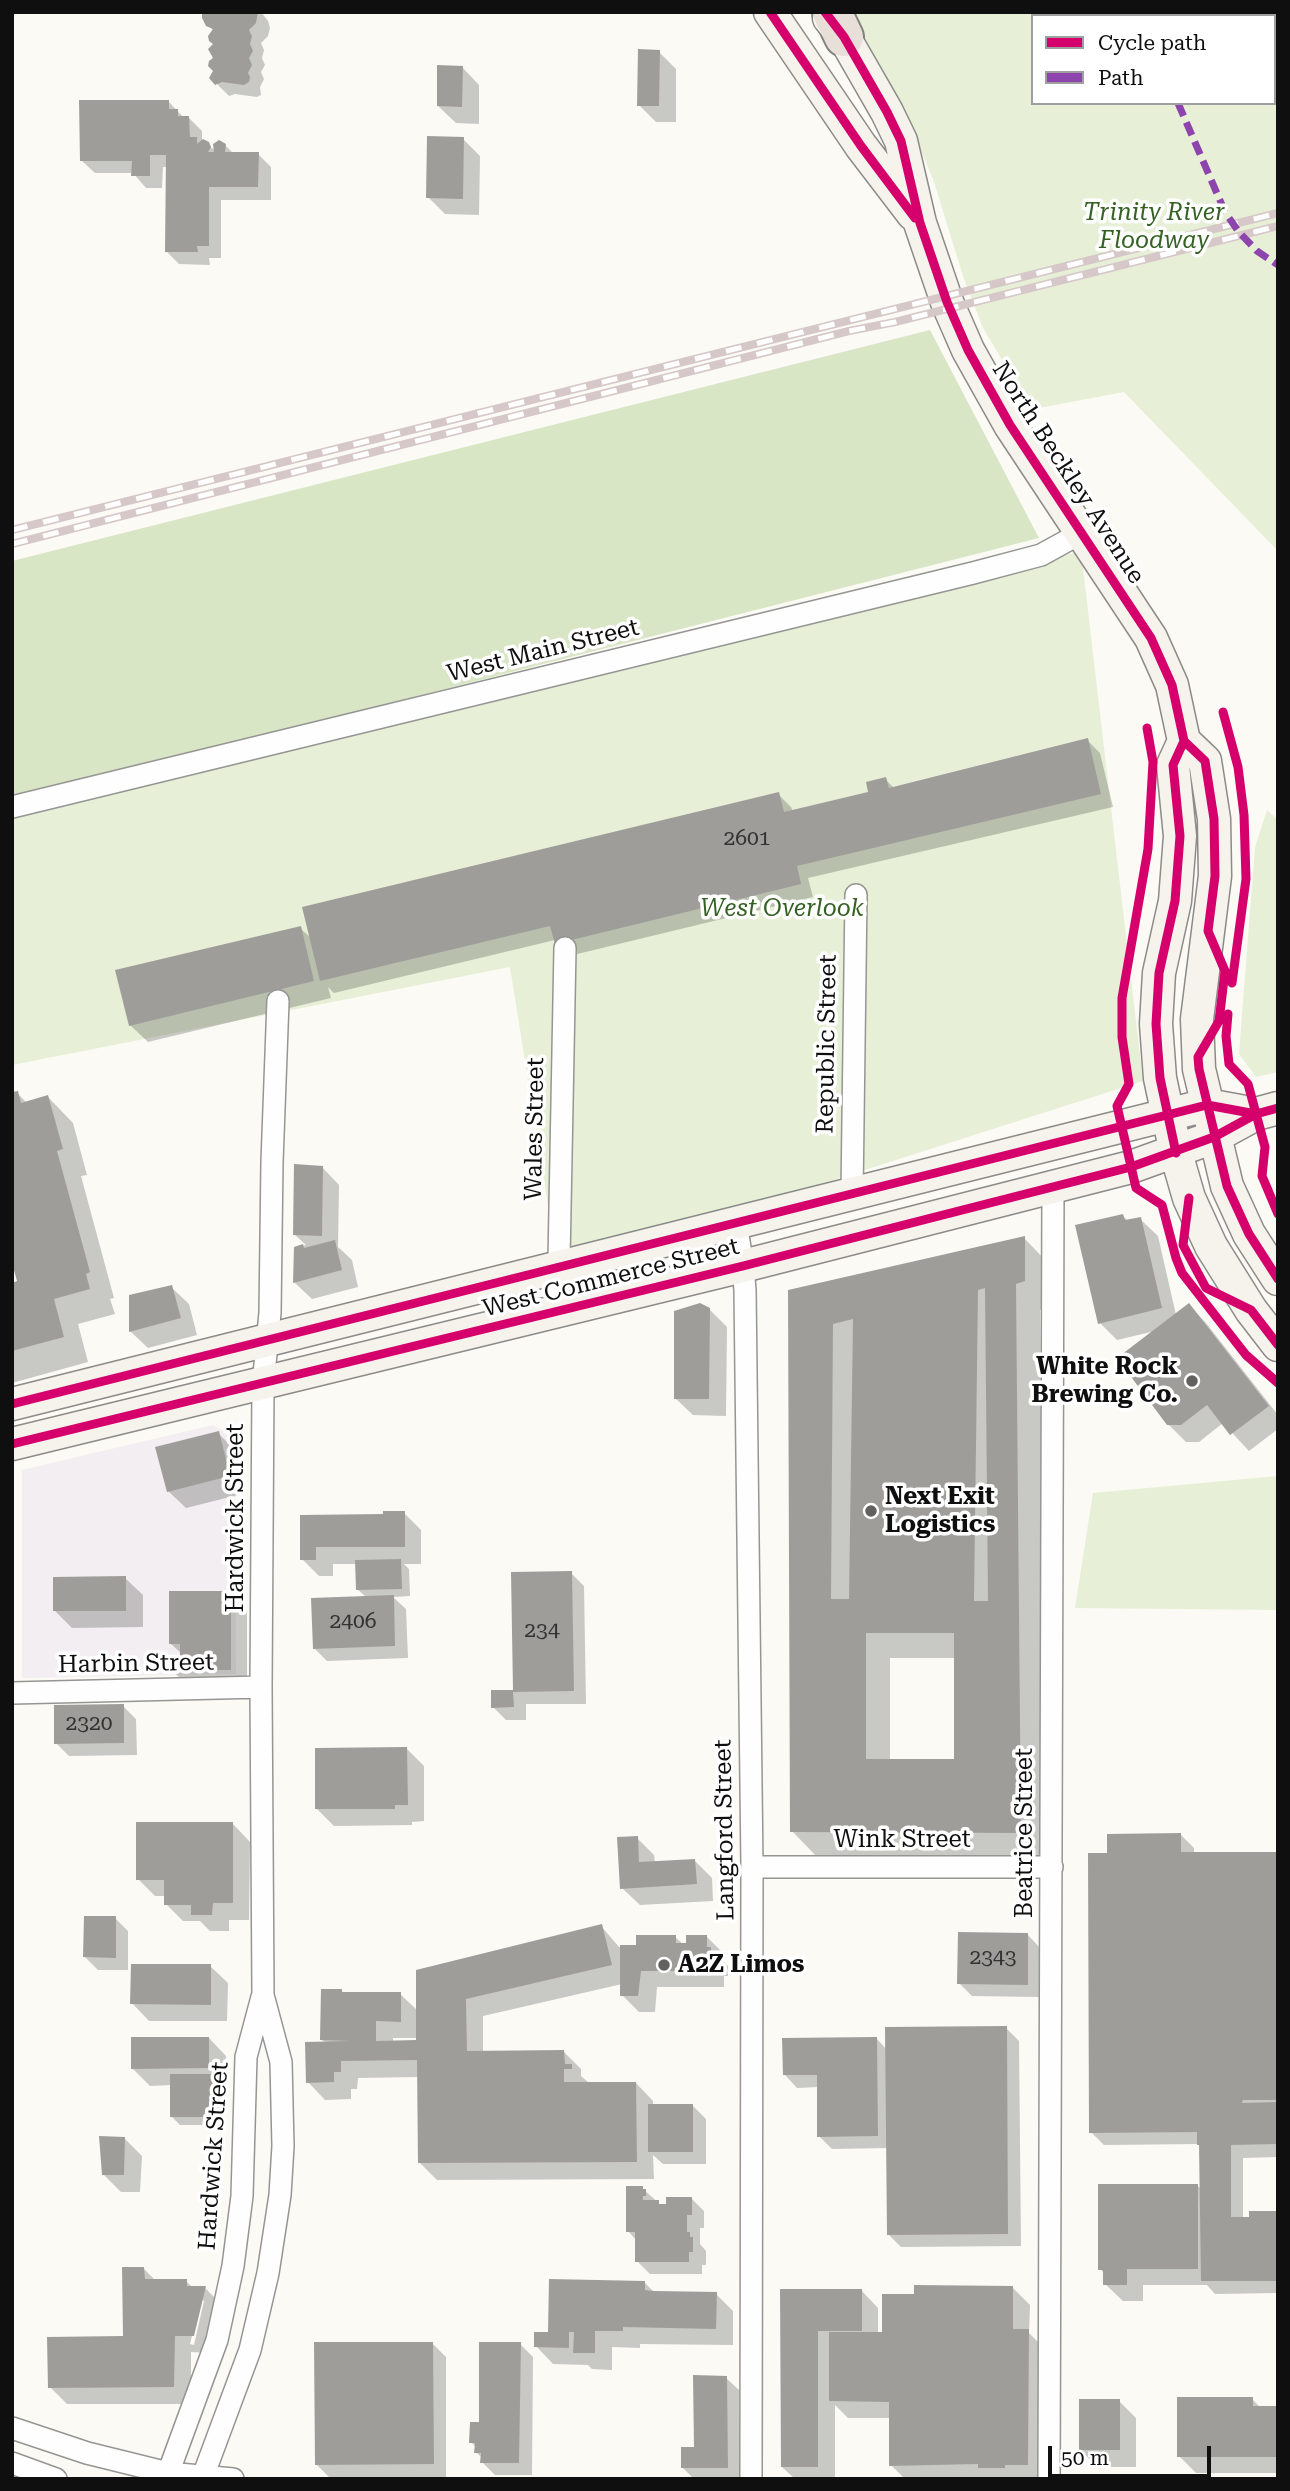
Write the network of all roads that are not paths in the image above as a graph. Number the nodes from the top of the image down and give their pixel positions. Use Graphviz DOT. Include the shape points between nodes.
graph roads {
  1 [pos="770,12"];
  2 [pos="834,21"];
  3 [pos="920,223"];
  4 [pos="1081,533"];
  5 [pos="1185,741"];
  6 [pos="12,807"];
  7 [pos="856,895"];
  8 [pos="565,948"];
  9 [pos="278,1000"];
  10 [pos="1207,1105"];
  11 [pos="1267,1111"];
  12 [pos="1167,1115"];
  13 [pos="1214,1137"];
  14 [pos="1176,1153"];
  15 [pos="1053,1187"];
  16 [pos="852,1194"];
  17 [pos="736,1223"];
  18 [pos="743,1266"];
  19 [pos="558,1268"];
  20 [pos="1278,1279"];
  21 [pos="558,1311"];
  22 [pos="267,1342"];
  23 [pos="1278,1345"];
  24 [pos="263,1384"];
  25 [pos="12,1404"];
  26 [pos="12,1444"];
  27 [pos="261,1687"];
  28 [pos="12,1693"];
  29 [pos="752,1867"];
  30 [pos="1052,1867"];
  31 [pos="263,1995"];
  32 [pos="12,2428"];
  33 [pos="12,2463"];
  34 [pos="167,2476"];
  35 [pos="202,2478"];
  36 [pos="56,2479"];
  37 [pos="233,2479"];
  38 [pos="751,2479"];
  39 [pos="1049,2479"];
  1 -- 3 [label="main road, North Beckley Avenue"];
  2 -- 3 [label="main road, North Beckley Avenue" via="901,141"];
  3 -- 4 [label="main road, North Beckley Avenue" via="968,350 1010,425"];
  4 -- 5 [label="main road, North Beckley Avenue" via="1151,638 1172,685"];
  4 -- 6 [label="street, West Main Street" via="1041,555 973,573"];
  5 -- 10 [label="main road, North Beckley Avenue" via="1205,761 1214,819 1215,876 1197,1019 1199,1069"];
  5 -- 12 [label="main road" via="1174,765 1179,849 1175,901 1159,973 1156,1024"];
  7 -- 16 [label="street, Republic Street"];
  8 -- 19 [label="street, Wales Street"];
  9 -- 22 [label="street, Hardwick Street"];
  10 -- 11 [label="main road"];
  10 -- 12 [label="main road, West Commerce Street"];
  10 -- 13 [label="main road, North Beckley Avenue"];
  11 -- 13 [label="main road, West Commerce Street"];
  12 -- 14 [label="main road"];
  12 -- 16 [label="main road, West Commerce Street"];
  13 -- 14 [label="main road, West Commerce Street"];
  13 -- 20 [label="main road, North Beckley Avenue" via="1227,1186 1249,1234"];
  14 -- 15 [label="main road, West Commerce Street"];
  14 -- 23 [label="main road" via="1189,1198 1211,1246"];
  15 -- 18 [label="main road, West Commerce Street"];
  15 -- 30 [label="street, Beatrice Street"];
  16 -- 17 [label="main road, West Commerce Street"];
  17 -- 18 [label="street, Langford Street"];
  17 -- 19 [label="main road, West Commerce Street"];
  18 -- 21 [label="main road, West Commerce Street"];
  18 -- 29 [label="street, Langford Street"];
  19 -- 21 [label="street, Wales Street"];
  19 -- 22 [label="main road, West Commerce Street"];
  21 -- 24 [label="main road, West Commerce Street"];
  22 -- 24 [label="street, Hardwick Street"];
  22 -- 25 [label="main road, West Commerce Street"];
  24 -- 26 [label="main road, West Commerce Street"];
  24 -- 27 [label="street, Hardwick Street"];
  27 -- 28 [label="street, Harbin Street"];
  27 -- 31 [label="street, Hardwick Street"];
  29 -- 30 [label="street, Wink Street"];
  29 -- 38 [label="street, Langford Street"];
  30 -- 39 [label="street, Beatrice Street"];
  31 -- 34 [label="street, Hardwick Street" via="246,2057 242,2196 233,2266 217,2340"];
  31 -- 35 [label="street, Hardwick Street" via="281,2062 280,2195 250,2350"];
  32 -- 34 [label="street"];
  33 -- 36 [label="street"];
  34 -- 35 [label="street"];
  35 -- 37 [label="street"];
}
